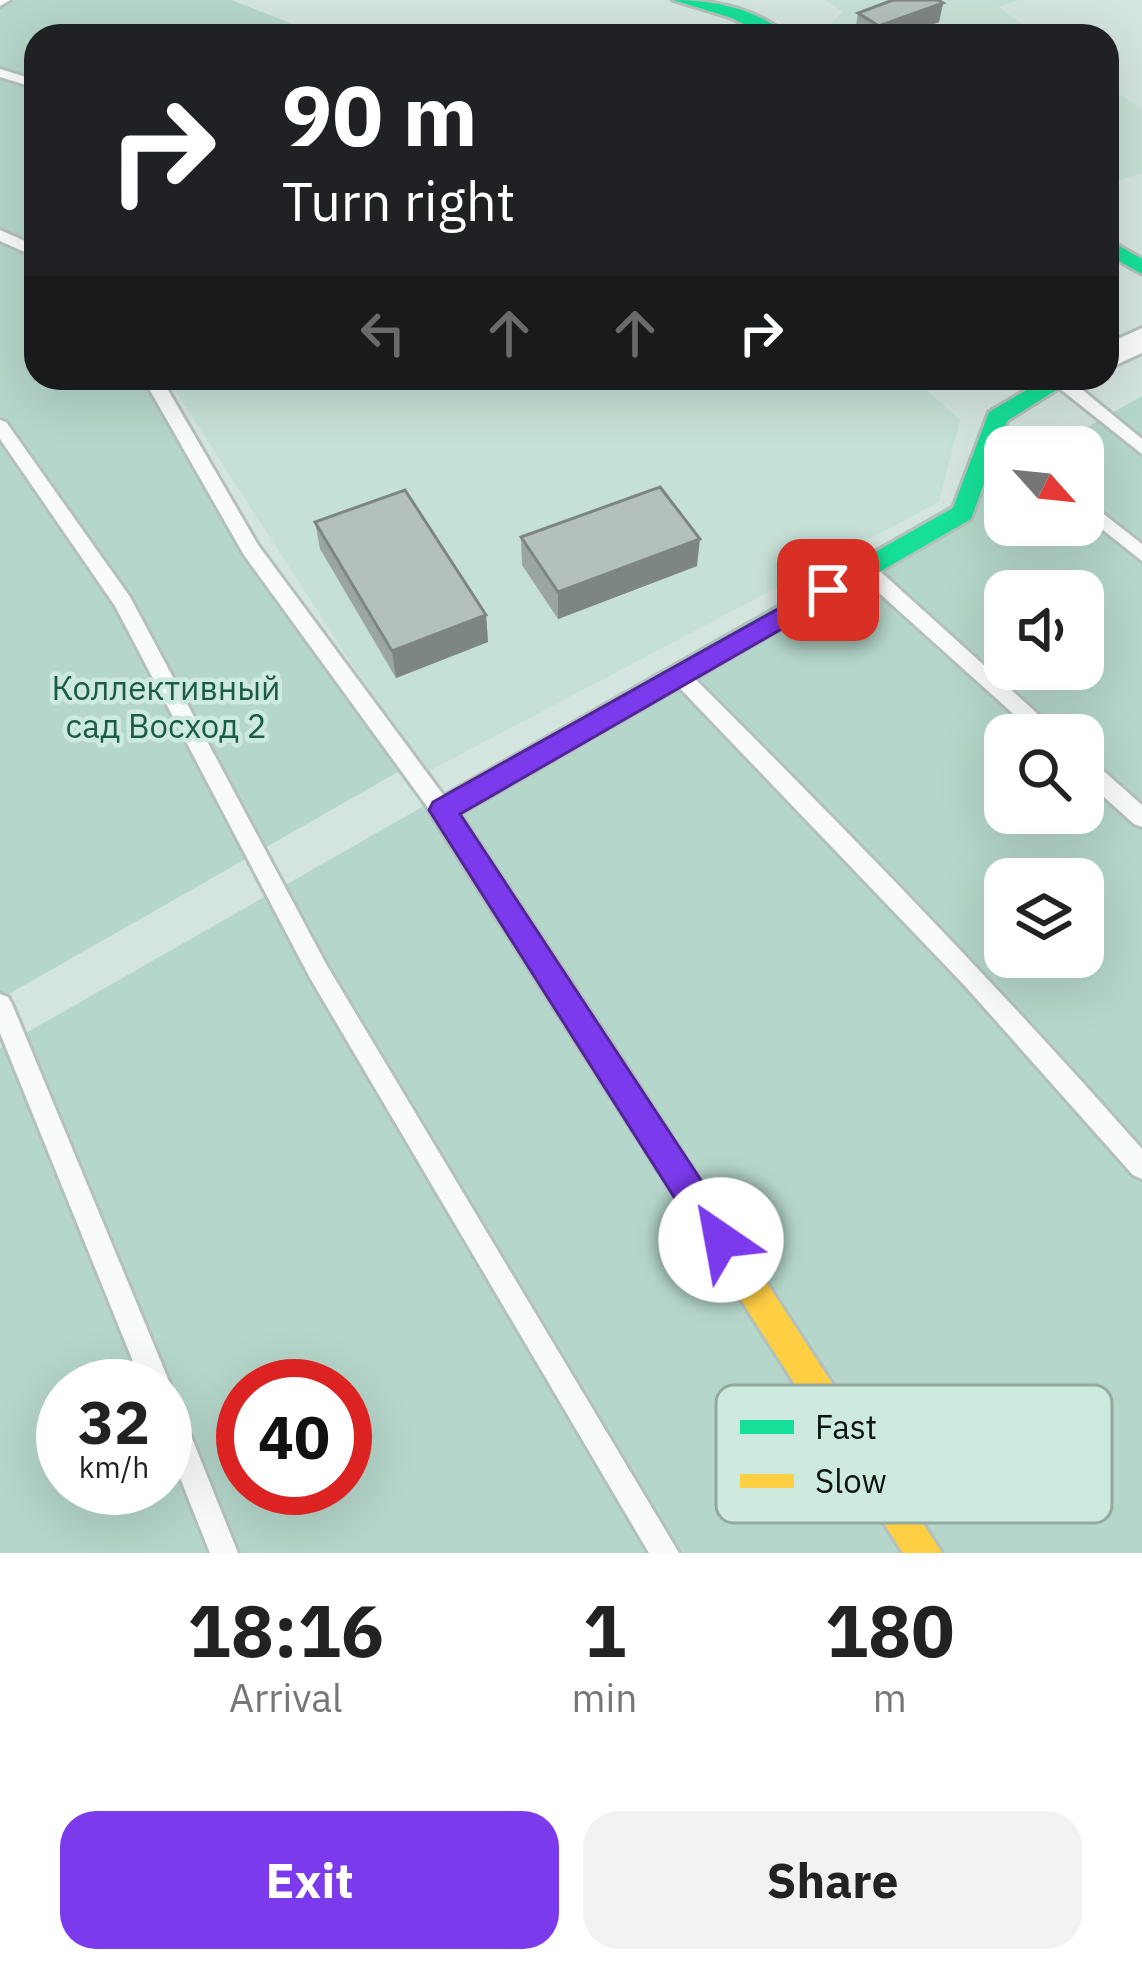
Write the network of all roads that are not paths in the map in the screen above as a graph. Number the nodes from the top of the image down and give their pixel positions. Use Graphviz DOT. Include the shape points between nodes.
graph roads {
  1 [pos="682,0"];
  2 [pos="757,24"];
  3 [pos="159,390"];
  4 [pos="1043,390"];
  5 [pos="1075,390"];
  6 [pos="0,425"];
  7 [pos="997,426"];
  8 [pos="1142,448"];
  9 [pos="984,472"];
  10 [pos="1104,522"];
  11 [pos="1142,554"];
  12 [pos="865,569"];
  13 [pos="679,675"];
  14 [pos="1027,714"];
  15 [pos="1104,784"];
  16 [pos="442,810"];
  17 [pos="1142,818"];
  18 [pos="0,1004"];
  19 [pos="1142,1167"];
  20 [pos="146,1359"];
  21 [pos="815,1385"];
  22 [pos="192,1473"];
  23 [pos="905,1523"];
  24 [pos="224,1553"];
  25 [pos="665,1553"];
  26 [pos="924,1553"];
  1 -- 2 [label="street"];
  3 -- 16 [label="lane" via="251,550"];
  4 -- 7 [label="street" via="997,417"];
  5 -- 8 [label="lane"];
  6 -- 25 [label="lane" via="123,602 318,971"];
  9 -- 12 [label="street" via="963,513"];
  10 -- 11 [label="lane"];
  12 -- 13 [label="street"];
  12 -- 14 [label="lane"];
  13 -- 16 [label="street"];
  13 -- 19 [label="lane" via="871,868"];
  15 -- 17 [label="lane"];
  16 -- 21 [label="street"];
  18 -- 20 [label="lane"];
  22 -- 24 [label="lane"];
  23 -- 26 [label="street"];
}
